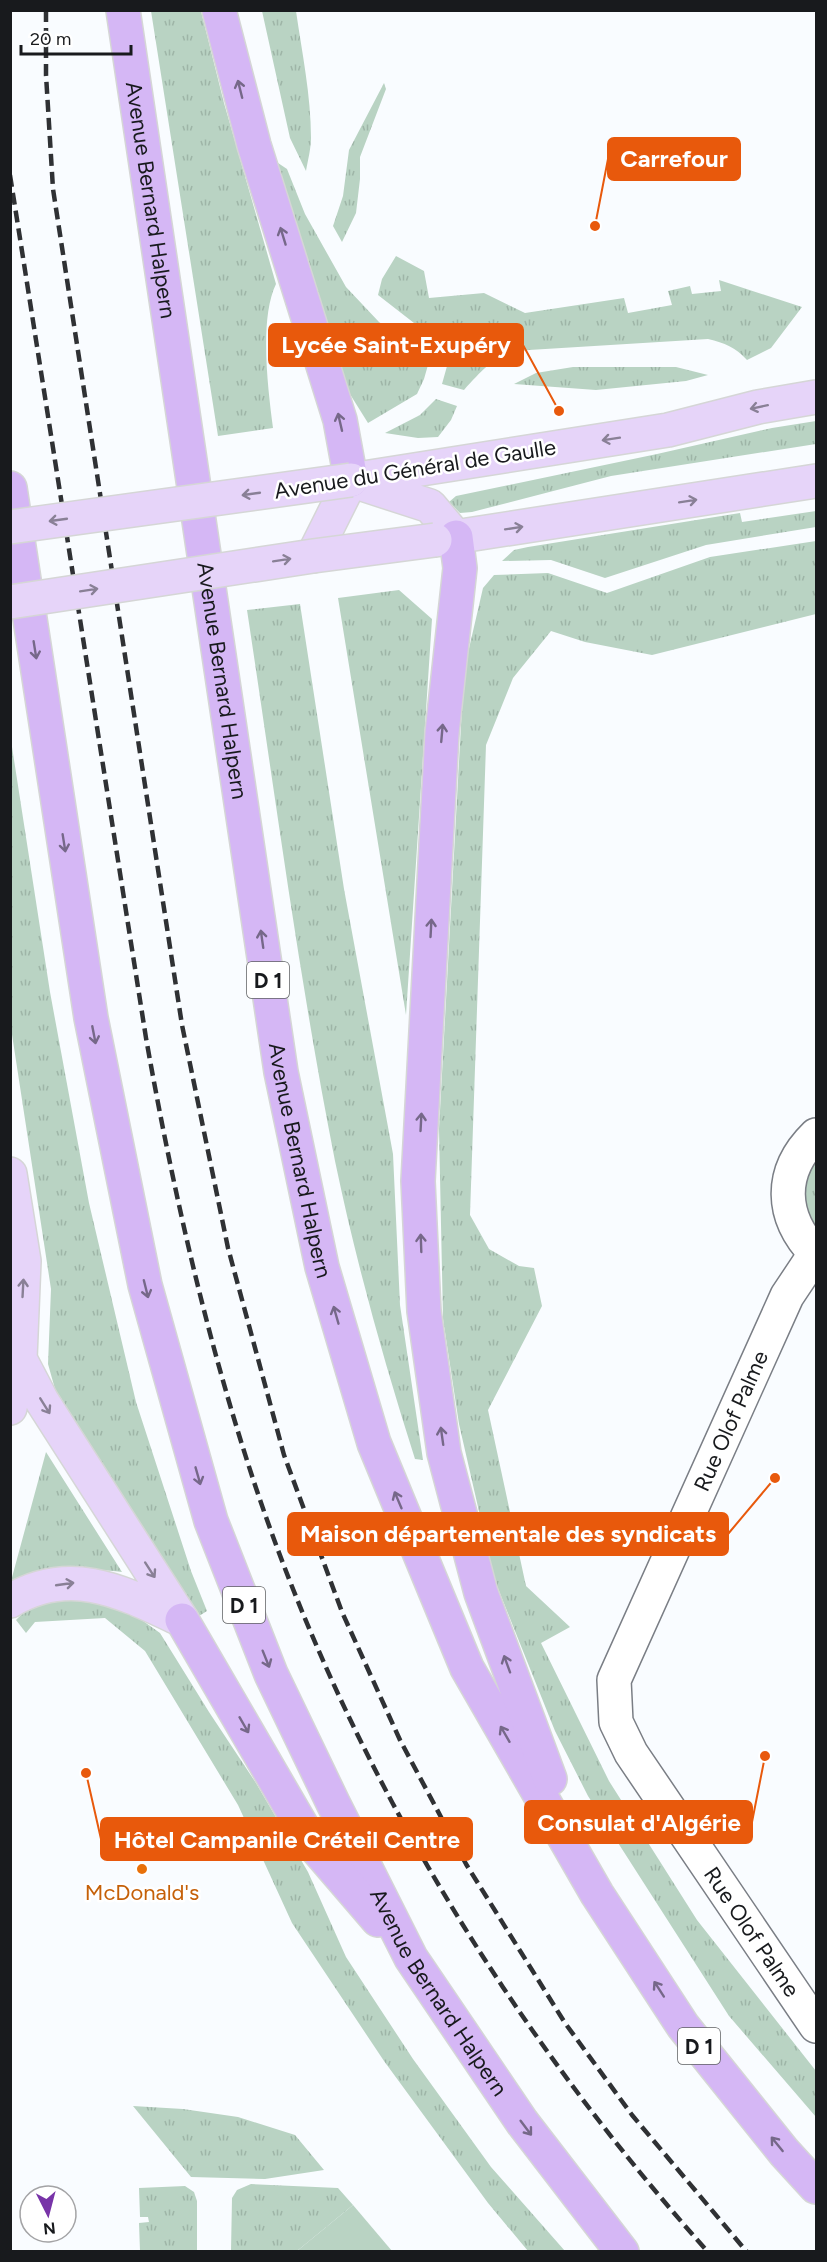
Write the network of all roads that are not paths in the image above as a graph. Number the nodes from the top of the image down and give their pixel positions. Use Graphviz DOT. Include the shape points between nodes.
graph roads {
  1 [pos="123,10"];
  2 [pos="219,10"];
  3 [pos="816,398"];
  4 [pos="351,480"];
  5 [pos="816,481"];
  6 [pos="10,488"];
  7 [pos="10,527"];
  8 [pos="446,538"];
  9 [pos="313,556"];
  10 [pos="10,602"];
  11 [pos="816,1135"];
  12 [pos="10,1174"];
  13 [pos="816,1254"];
  14 [pos="15,1347"];
  15 [pos="10,1408"];
  16 [pos="10,1600"];
  17 [pos="182,1620"];
  18 [pos="597,1894"];
  19 [pos="411,1958"];
  20 [pos="816,2026"];
  21 [pos="816,2187"];
  22 [pos="622,2252"];
  18 -- 1 [label="highway, Avenue Bernard Halpern / D 1, one-way" via="467,1668 374,1443 322,1267 282,1072"];
  4 -- 2 [label="highway, one-way" via="340,420 254,145"];
  3 -- 4 [label="main road, Avenue du Général de Gaulle, one-way" via="758,407 668,430"];
  4 -- 7 [label="main road, Avenue du Général de Gaulle, one-way, bridge"];
  4 -- 8 [label="main road" via="430,506"];
  4 -- 9 [label="main road"];
  8 -- 5 [label="main road, one-way"];
  6 -- 19 [label="highway, Avenue Bernard Halpern / D 1, one-way" via="91,1018 145,1286 211,1521 271,1674"];
  8 -- 9 [label="main road, bridge"];
  18 -- 8 [label="highway, one-way" via="538,1751 481,1593 444,1453 424,1311 418,1181 442,733 460,568"];
  10 -- 9 [label="main road, one-way, bridge"];
  11 -- 13 [label="street" via="801,1150 790,1173 788,1201 796,1227"];
  14 -- 12 [label="main road, one-way" via="24,1261"];
  13 -- 20 [label="street, Rue Olof Palme" via="788,1296 614,1680 616,1722 631,1753"];
  14 -- 15 [label="main road"];
  14 -- 17 [label="main road, one-way" via="42,1401"];
  16 -- 17 [label="main road, one-way" via="29,1590 75,1582 121,1591"];
  17 -- 19 [label="highway, one-way" via="310,1842"];
  21 -- 18 [label="highway, Avenue Bernard Halpern / D 1, one-way" via="683,2026"];
  19 -- 22 [label="highway, Avenue Bernard Halpern / D 1, one-way" via="522,2122"];
}
